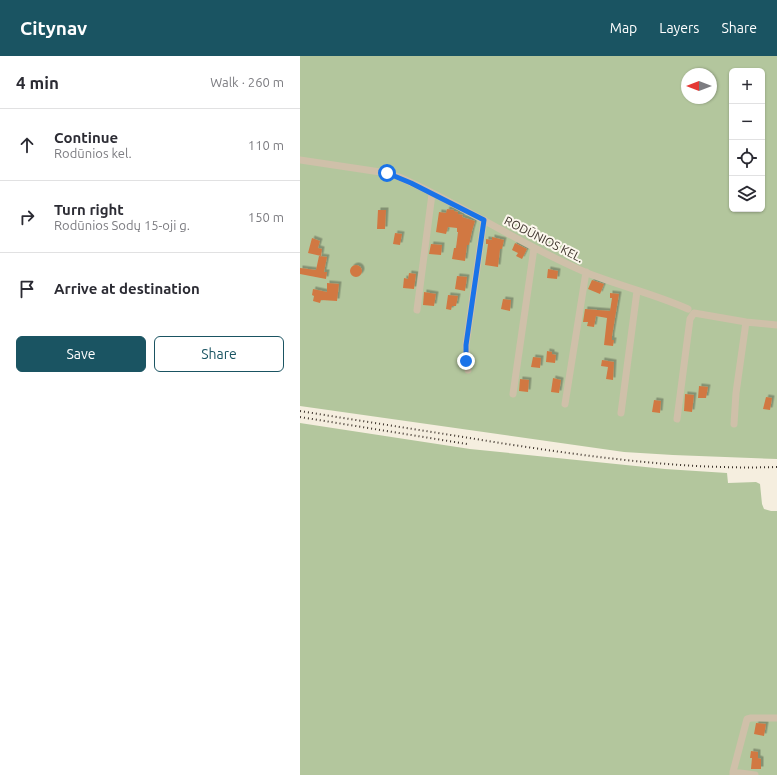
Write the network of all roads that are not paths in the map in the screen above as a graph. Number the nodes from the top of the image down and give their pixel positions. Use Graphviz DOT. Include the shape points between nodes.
graph roads {
  1 [pos="300,160"];
  2 [pos="432,194"];
  3 [pos="484,220"];
  4 [pos="534,248"];
  5 [pos="586,272"];
  6 [pos="638,291"];
  7 [pos="417,310"];
  8 [pos="691,311"];
  9 [pos="746,322"];
  10 [pos="777,325"];
  11 [pos="468,370"];
  12 [pos="513,394"];
  13 [pos="565,404"];
  14 [pos="621,413"];
  15 [pos="678,420"];
  16 [pos="734,424"];
  17 [pos="777,718"];
  18 [pos="733,774"];
  19 [pos="755,775"];
  1 -- 2 [label="street, RODŪNIOS KEL." via="387,173"];
  2 -- 3 [label="street, RODŪNIOS KEL."];
  2 -- 7 [label="street"];
  3 -- 4 [label="street, RODŪNIOS KEL."];
  3 -- 11 [label="street" via="466,345"];
  4 -- 5 [label="street, RODŪNIOS KEL."];
  4 -- 12 [label="street"];
  5 -- 6 [label="street, RODŪNIOS KEL."];
  5 -- 13 [label="street"];
  6 -- 8 [label="street, RODŪNIOS KEL."];
  6 -- 14 [label="street"];
  8 -- 9 [label="street, RODŪNIOS KEL."];
  8 -- 15 [label="street"];
  9 -- 10 [label="street, RODŪNIOS KEL."];
  9 -- 16 [label="street"];
  17 -- 18 [label="street" via="747,719"];
  18 -- 19 [label="street"];
}
